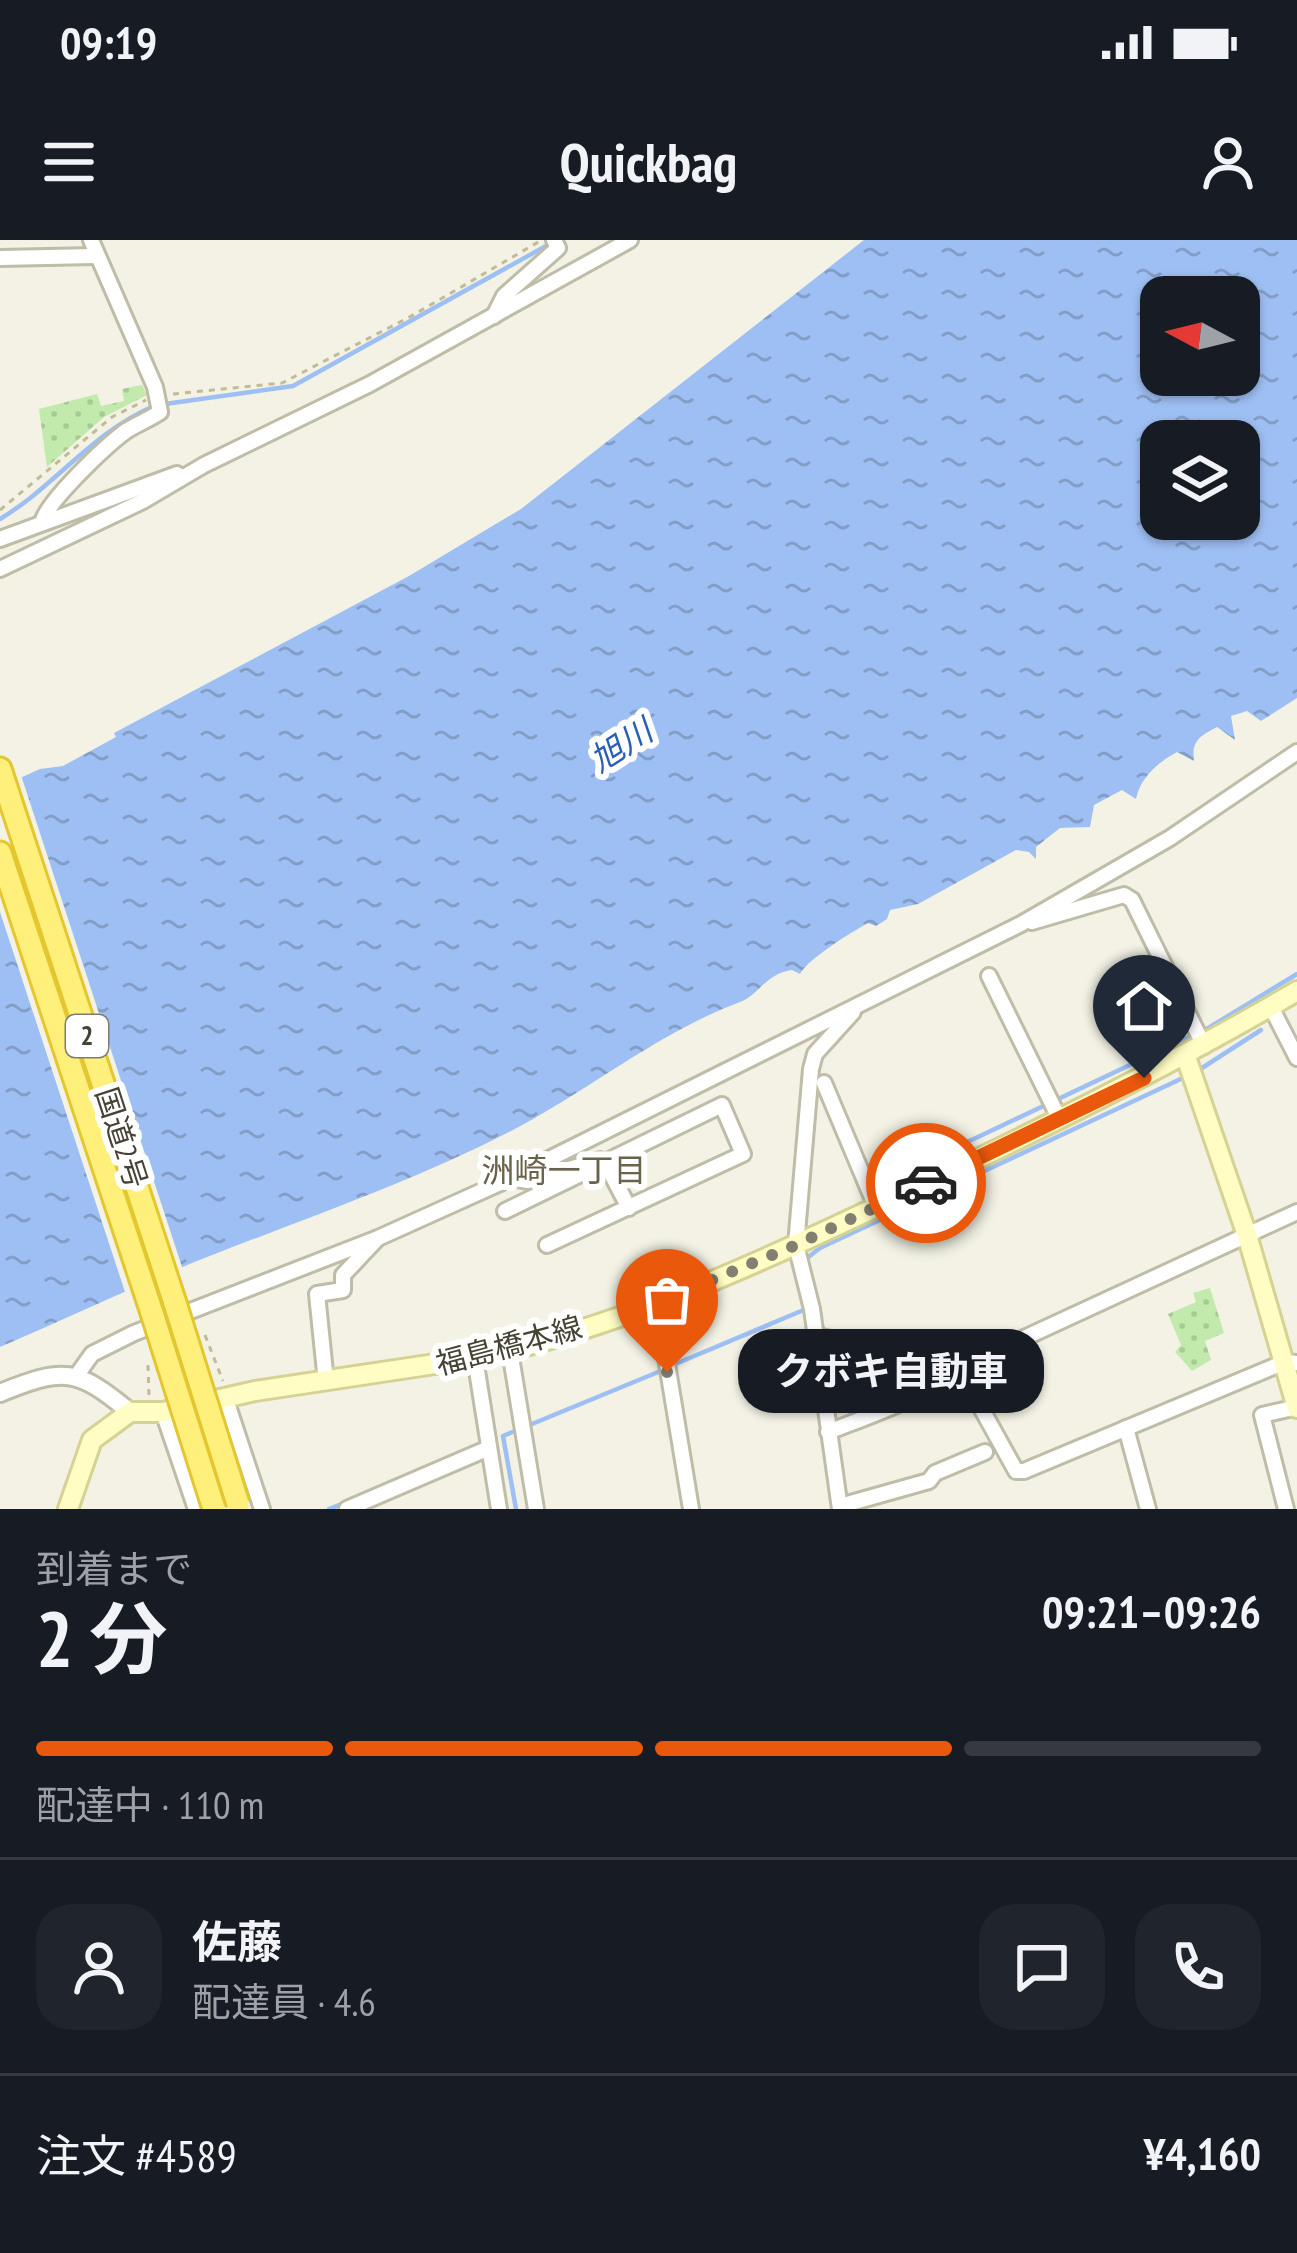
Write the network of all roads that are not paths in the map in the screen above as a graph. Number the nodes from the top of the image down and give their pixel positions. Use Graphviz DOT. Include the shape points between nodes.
graph roads {
  1 [pos="576,240"];
  2 [pos="630,240"];
  3 [pos="556,244"];
  4 [pos="93,248"];
  5 [pos="0,258"];
  6 [pos="494,316"];
  7 [pos="204,465"];
  8 [pos="41,523"];
  9 [pos="0,538"];
  10 [pos="0,568"];
  11 [pos="1297,752"];
  12 [pos="0,769"];
  13 [pos="0,853"];
  14 [pos="1021,924"];
  15 [pos="989,976"];
  16 [pos="1297,991"];
  17 [pos="861,1004"];
  18 [pos="1271,1007"];
  19 [pos="1204,1046"];
  20 [pos="1186,1057"];
  21 [pos="1297,1058"];
  22 [pos="824,1083"];
  23 [pos="1055,1110"];
  24 [pos="605,1162"];
  25 [pos="511,1178"];
  26 [pos="876,1207"];
  27 [pos="629,1208"];
  28 [pos="506,1210"];
  29 [pos="1297,1212"];
  30 [pos="1246,1235"];
  31 [pos="378,1238"];
  32 [pos="547,1245"];
  33 [pos="799,1256"];
  34 [pos="657,1303"];
  35 [pos="813,1335"];
  36 [pos="510,1351"];
  37 [pos="475,1358"];
  38 [pos="1291,1362"];
  39 [pos="959,1368"];
  40 [pos="77,1375"];
  41 [pos="326,1382"];
  42 [pos="0,1393"];
  43 [pos="225,1397"];
  44 [pos="1297,1408"];
  45 [pos="130,1412"];
  46 [pos="163,1412"];
  47 [pos="1126,1429"];
  48 [pos="828,1432"];
  49 [pos="488,1444"];
  50 [pos="985,1452"];
  51 [pos="239,1507"];
  52 [pos="840,1508"];
  53 [pos="68,1509"];
  54 [pos="196,1509"];
  55 [pos="214,1509"];
  56 [pos="262,1509"];
  57 [pos="347,1509"];
  58 [pos="499,1509"];
  59 [pos="536,1509"];
  60 [pos="691,1509"];
  61 [pos="1148,1509"];
  62 [pos="1286,1509"];
  1 -- 3 [label="street"];
  2 -- 6 [label="street"];
  3 -- 6 [label="street"];
  4 -- 5 [label="street"];
  4 -- 8 [label="street" via="159,401 156,416 126,431 69,484"];
  6 -- 7 [label="street"];
  7 -- 8 [label="street"];
  7 -- 10 [label="street"];
  8 -- 9 [label="street"];
  11 -- 14 [label="street"];
  12 -- 51 [label="highway, 国道2号 / 2, bridge"];
  13 -- 55 [label="highway, 国道2号 / 2, bridge"];
  14 -- 17 [label="street"];
  14 -- 19 [label="street" via="1132,899"];
  15 -- 23 [label="street"];
  16 -- 18 [label="main road, 福島橋本線"];
  17 -- 25 [label="street"];
  17 -- 33 [label="street" via="811,1069"];
  18 -- 19 [label="main road, 福島橋本線"];
  18 -- 21 [label="street"];
  19 -- 20 [label="main road, 福島橋本線"];
  20 -- 23 [label="main road, 福島橋本線"];
  20 -- 30 [label="main road"];
  22 -- 26 [label="street"];
  23 -- 26 [label="main road, 福島橋本線"];
  24 -- 25 [label="street"];
  24 -- 27 [label="street"];
  24 -- 27 [label="street" via="722,1106 743,1154"];
  24 -- 28 [label="street"];
  25 -- 31 [label="street"];
  26 -- 33 [label="main road, 福島橋本線"];
  27 -- 32 [label="street"];
  29 -- 30 [label="street"];
  30 -- 38 [label="main road"];
  30 -- 39 [label="street"];
  31 -- 40 [label="street" via="134,1333 92,1354"];
  31 -- 41 [label="street" via="343,1275 343,1290 317,1294"];
  33 -- 34 [label="main road, 福島橋本線"];
  33 -- 35 [label="street"];
  34 -- 36 [label="main road, 福島橋本線"];
  34 -- 60 [label="street"];
  35 -- 39 [label="street"];
  35 -- 48 [label="street"];
  36 -- 37 [label="main road, 福島橋本線"];
  36 -- 59 [label="street"];
  37 -- 41 [label="main road, 福島橋本線"];
  37 -- 49 [label="street"];
  38 -- 44 [label="main road"];
  38 -- 47 [label="street"];
  39 -- 47 [label="street" via="1016,1471"];
  39 -- 48 [label="street"];
  40 -- 42 [label="street"];
  40 -- 45 [label="street"];
  41 -- 43 [label="main road, 福島橋本線"];
  43 -- 46 [label="main road, 福島橋本線"];
  43 -- 56 [label="street"];
  44 -- 62 [label="street" via="1262,1415"];
  45 -- 46 [label="main road, 福島橋本線"];
  45 -- 53 [label="main road" via="92,1440"];
  46 -- 54 [label="street"];
  47 -- 61 [label="street"];
  48 -- 52 [label="street"];
  49 -- 57 [label="street"];
  49 -- 58 [label="street"];
  50 -- 52 [label="street"];
}
